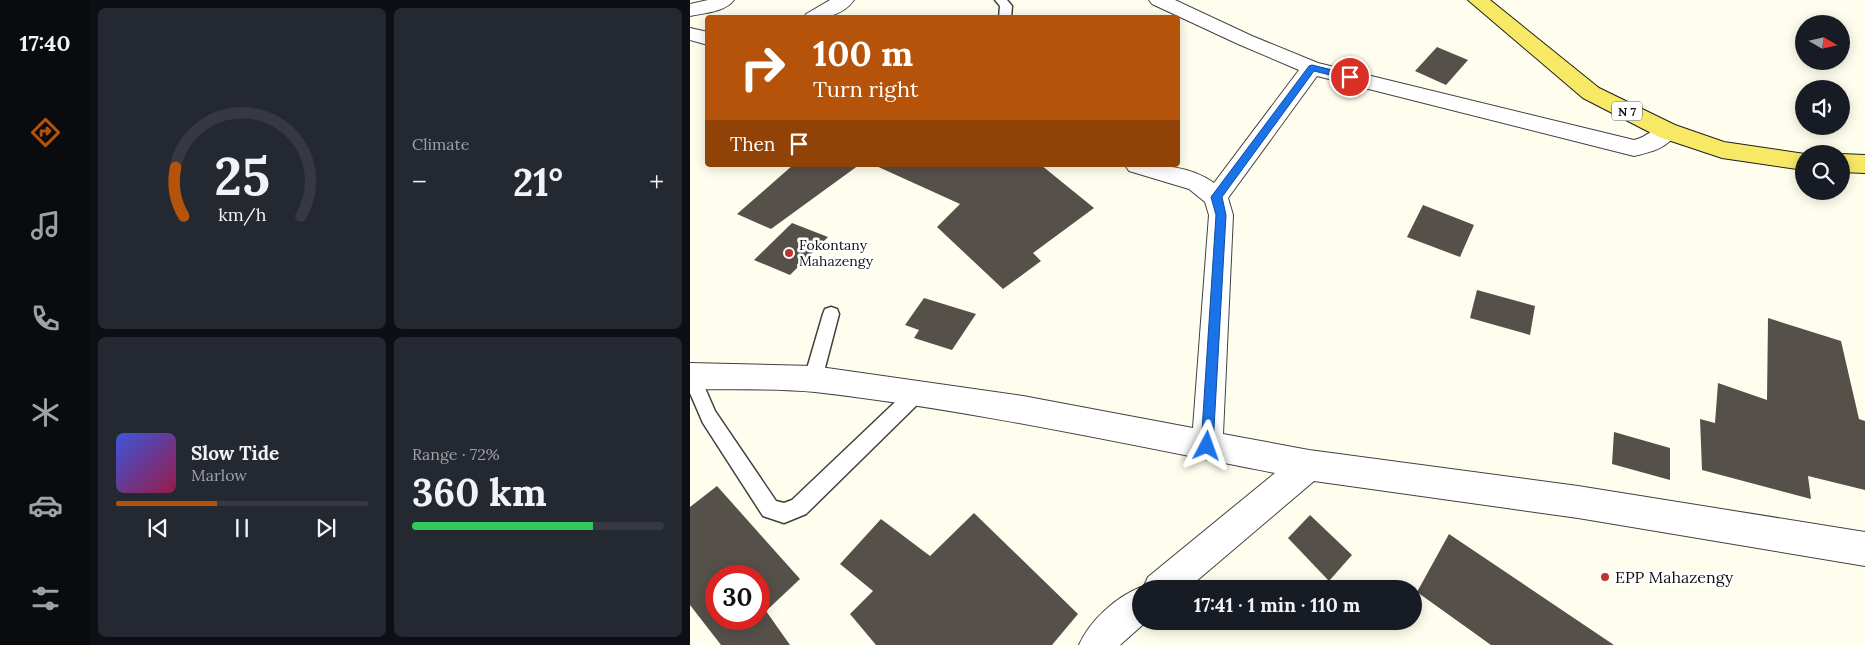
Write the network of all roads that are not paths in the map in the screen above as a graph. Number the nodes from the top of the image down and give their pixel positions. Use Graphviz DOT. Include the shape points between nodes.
graph roads {
  1 [pos="724,0"];
  2 [pos="844,0"];
  3 [pos="1001,0"];
  4 [pos="1159,0"];
  5 [pos="1478,0"];
  6 [pos="690,10"];
  7 [pos="818,15"];
  8 [pos="1005,15"];
  9 [pos="690,34"];
  10 [pos="705,38"];
  11 [pos="1312,68"];
  12 [pos="1667,131"];
  13 [pos="1795,161"];
  14 [pos="1850,163"];
  15 [pos="1865,164"];
  16 [pos="1144,167"];
  17 [pos="1216,197"];
  18 [pos="831,314"];
  19 [pos="691,376"];
  20 [pos="813,380"];
  21 [pos="918,393"];
  22 [pos="1207,446"];
  23 [pos="1309,465"];
  24 [pos="1865,549"];
  25 [pos="1171,580"];
  26 [pos="1132,612"];
  27 [pos="1097,645"];
  1 -- 6 [label="street"];
  2 -- 7 [label="street"];
  3 -- 8 [label="lane" via="1006,6"];
  4 -- 11 [label="street"];
  5 -- 12 [label="main road, N 7" via="1591,93"];
  9 -- 10 [label="street"];
  11 -- 12 [label="street" via="1634,148 1652,144"];
  11 -- 17 [label="street"];
  12 -- 13 [label="main road, N 7" via="1722,150"];
  14 -- 15 [label="main road"];
  16 -- 17 [label="street" via="1197,183"];
  17 -- 22 [label="street" via="1221,215"];
  18 -- 20 [label="lane"];
  19 -- 20 [label="street"];
  19 -- 21 [label="lane" via="709,417 770,509 784,513 799,507"];
  20 -- 21 [label="street"];
  21 -- 22 [label="street"];
  22 -- 23 [label="street"];
  23 -- 24 [label="street" via="1578,502"];
  23 -- 25 [label="street"];
  26 -- 27 [label="street"];
}
